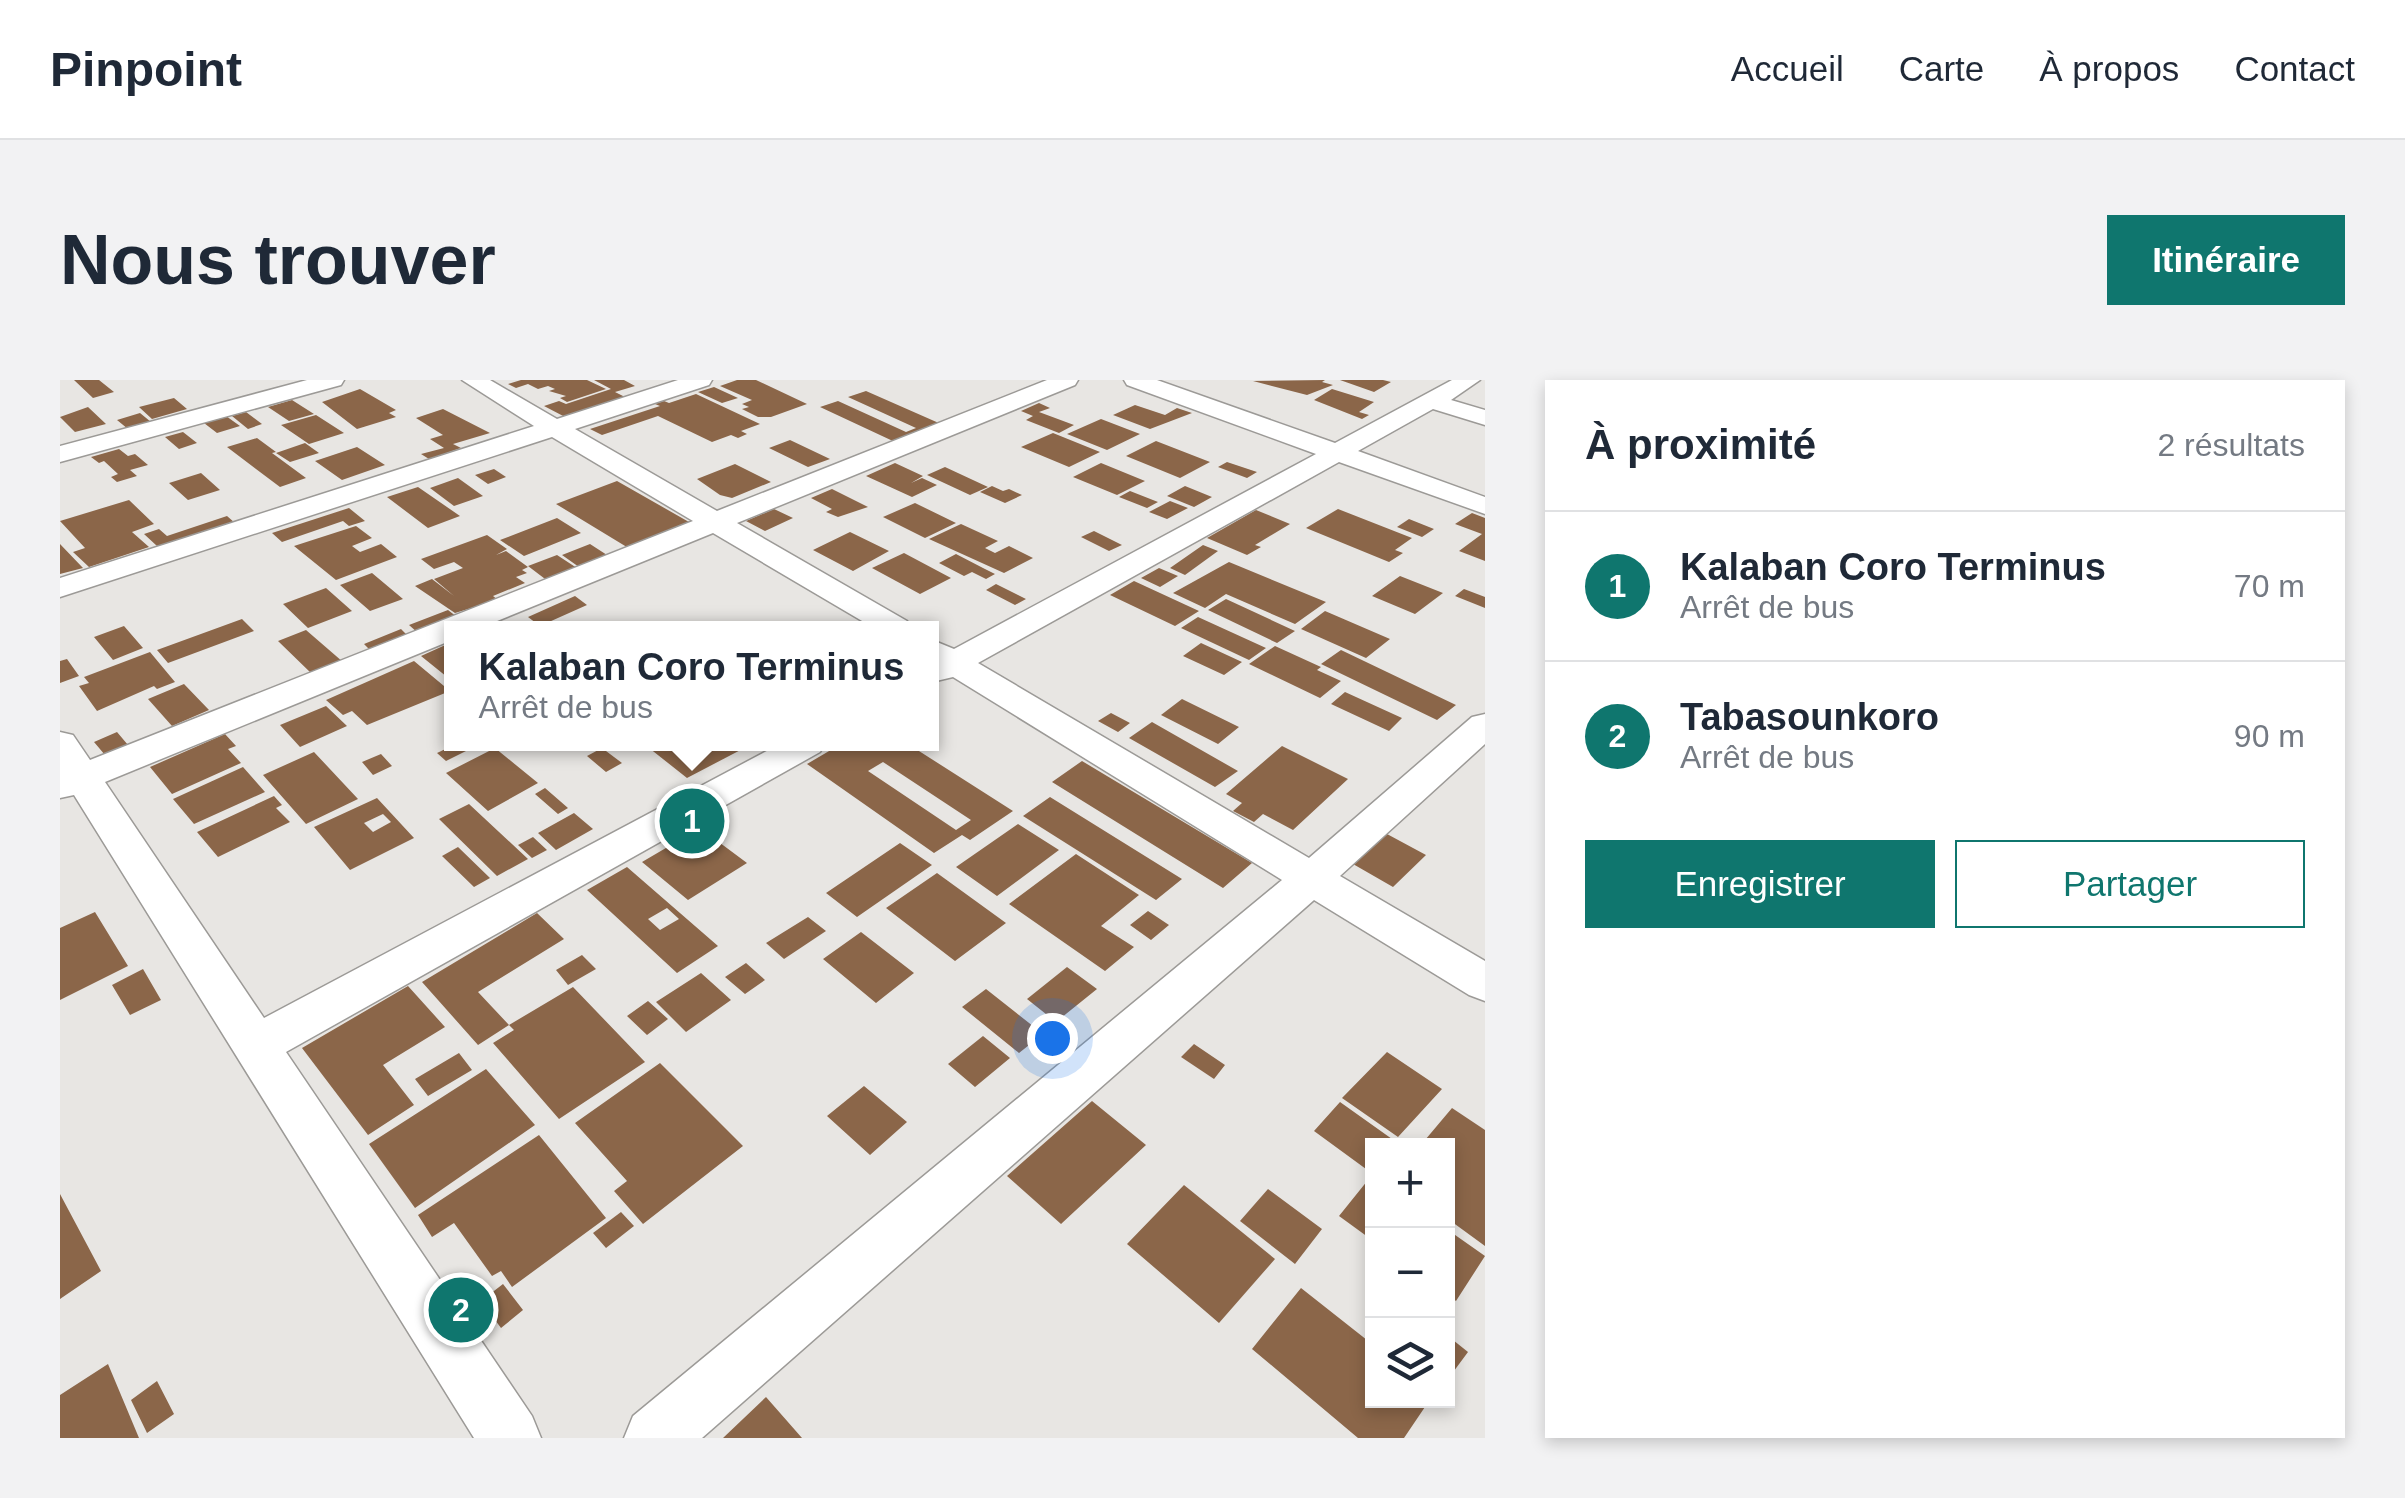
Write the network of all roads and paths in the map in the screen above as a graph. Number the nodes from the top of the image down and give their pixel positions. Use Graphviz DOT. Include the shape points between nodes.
graph roads {
  1 [pos="332,380"];
  2 [pos="473,380"];
  3 [pos="701,380"];
  4 [pos="1067,380"];
  5 [pos="1135,380"];
  6 [pos="1470,380"];
  7 [pos="1431,401"];
  8 [pos="1485,418"];
  9 [pos="555,428"];
  10 [pos="1337,453"];
  11 [pos="60,454"];
  12 [pos="1485,506"];
  13 [pos="716,522"];
  14 [pos="60,588"];
  15 [pos="456,621"];
  16 [pos="884,621"];
  17 [pos="444,626"];
  18 [pos="940,662"];
  19 [pos="1485,725"];
  20 [pos="794,751"];
  21 [pos="67,769"];
  22 [pos="1312,878"];
  23 [pos="1485,983"];
  24 [pos="255,1046"];
  25 [pos="510,1438"];
  26 [pos="656,1438"];
  1 -- 11 [label="street"];
  2 -- 9 [label="street"];
  3 -- 9 [label="street"];
  4 -- 13 [label="street"];
  5 -- 10 [label="street"];
  6 -- 7 [label="street"];
  7 -- 8 [label="street"];
  7 -- 10 [label="street"];
  9 -- 13 [label="street"];
  9 -- 14 [label="street"];
  10 -- 12 [label="street"];
  10 -- 18 [label="street"];
  13 -- 15 [label="street"];
  13 -- 16 [label="street"];
  17 -- 21 [label="street"];
  18 -- 22 [label="street"];
  19 -- 22 [label="street"];
  20 -- 24 [label="street"];
  21 -- 24 [label="street"];
  22 -- 23 [label="street"];
  22 -- 26 [label="street"];
  24 -- 25 [label="street"];
}
